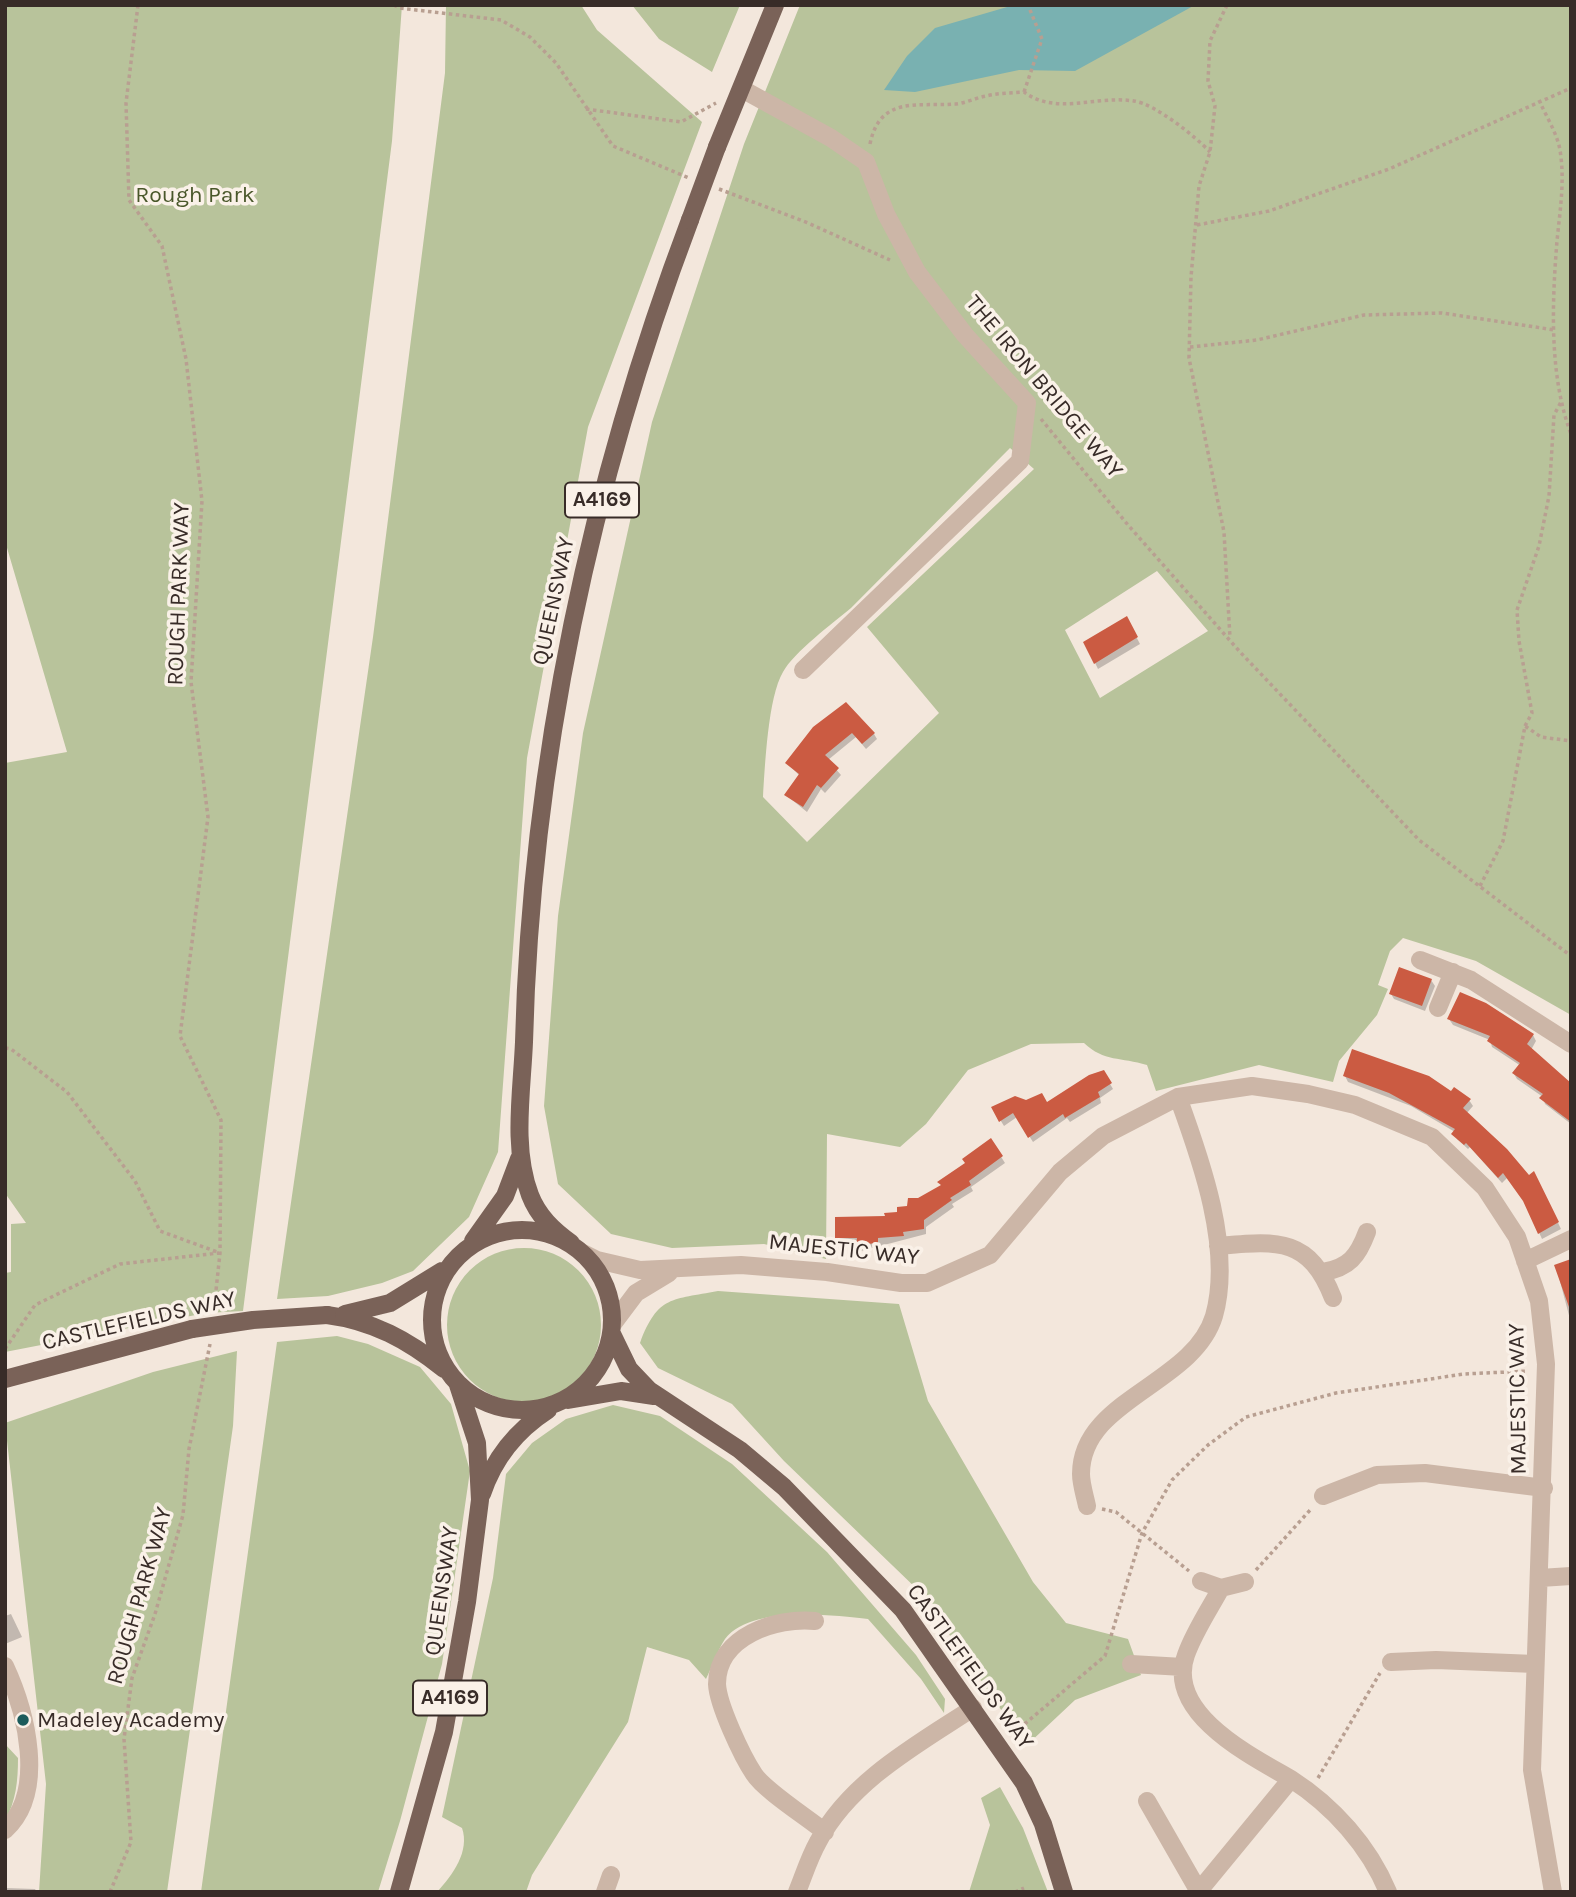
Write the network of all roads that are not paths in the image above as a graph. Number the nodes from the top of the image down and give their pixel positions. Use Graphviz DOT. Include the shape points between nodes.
graph roads {
  1 [pos="775,5"];
  2 [pos="742,89"];
  3 [pos="803,670"];
  4 [pos="1420,961"];
  5 [pos="1453,972"];
  6 [pos="1438,1007"];
  7 [pos="1571,1044"];
  8 [pos="1178,1097"];
  9 [pos="521,1153"];
  10 [pos="1367,1232"];
  11 [pos="1571,1239"];
  12 [pos="1218,1246"];
  13 [pos="467,1247"];
  14 [pos="577,1248"];
  15 [pos="1525,1261"];
  16 [pos="448,1266"];
  17 [pos="683,1269"];
  18 [pos="1323,1272"];
  19 [pos="1333,1298"];
  20 [pos="327,1315"];
  21 [pos="612,1329"];
  22 [pos="452,1378"];
  23 [pos="5,1379"];
  24 [pos="660,1398"];
  25 [pos="559,1403"];
  26 [pos="1544,1488"];
  27 [pos="1323,1496"];
  28 [pos="480,1500"];
  29 [pos="1087,1506"];
  30 [pos="1571,1577"];
  31 [pos="1540,1578"];
  32 [pos="1201,1581"];
  33 [pos="1245,1582"];
  34 [pos="1221,1588"];
  35 [pos="815,1621"];
  36 [pos="1391,1662"];
  37 [pos="1131,1664"];
  38 [pos="1535,1664"];
  39 [pos="5,1666"];
  40 [pos="1183,1667"];
  41 [pos="973,1708"];
  42 [pos="14,1725"];
  43 [pos="1291,1779"];
  44 [pos="1147,1801"];
  45 [pos="5,1830"];
  46 [pos="825,1832"];
  47 [pos="1198,1891"];
  48 [pos="399,1892"];
  49 [pos="797,1892"];
  50 [pos="1064,1892"];
  51 [pos="1388,1892"];
  52 [pos="1553,1892"];
  1 -- 2 [label="main road, QUEENSWAY / A4169"];
  2 -- 3 [label="street, THE IRON BRIDGE WAY" via="866,162 886,214 917,272 965,335 1027,403 1020,461"];
  2 -- 9 [label="main road, QUEENSWAY / A4169, bridge" via="658,305 623,415 586,560 545,787 525,974"];
  4 -- 5 [label="street"];
  5 -- 6 [label="street"];
  5 -- 7 [label="street"];
  8 -- 12 [label="street" via="1199,1155"];
  8 -- 15 [label="street, MAJESTIC WAY" via="1252,1086 1308,1094 1354,1105 1432,1137 1485,1188 1517,1237"];
  8 -- 17 [label="street, MAJESTIC WAY" via="1094,1143 1060,1172 990,1255 928,1283 741,1265"];
  9 -- 13 [label="main road, QUEENSWAY / A4169" via="505,1196"];
  9 -- 14 [label="main road, QUEENSWAY / A4169" via="536,1207 555,1231"];
  10 -- 18 [label="street" via="1358,1254 1342,1269"];
  11 -- 15 [label="street"];
  12 -- 18 [label="street" via="1268,1242 1300,1252"];
  12 -- 29 [label="street" via="1221,1282 1213,1318 1196,1350 1101,1424 1084,1453 1081,1475"];
  13 -- 14 [label="main road" via="491,1234 518,1229 545,1232"];
  13 -- 16 [label="main road"];
  14 -- 17 [label="street, MAJESTIC WAY" via="597,1260 640,1270"];
  14 -- 21 [label="main road" via="600,1274 610,1298"];
  15 -- 26 [label="street, MAJESTIC WAY" via="1539,1301 1546,1364"];
  16 -- 20 [label="main road, CASTLEFIELDS WAY" via="390,1303"];
  16 -- 22 [label="main road" via="436,1291 431,1319 435,1346"];
  17 -- 21 [label="street, MAJESTIC WAY" via="646,1284"];
  18 -- 19 [label="street"];
  20 -- 22 [label="main road, CASTLEFIELDS WAY" via="351,1318 392,1333"];
  20 -- 23 [label="main road, CASTLEFIELDS WAY, bridge" via="192,1329"];
  21 -- 24 [label="main road, CASTLEFIELDS WAY" via="629,1369"];
  21 -- 25 [label="main road" via="603,1361 586,1384"];
  22 -- 25 [label="main road" via="479,1400 503,1409 529,1411"];
  22 -- 28 [label="main road, QUEENSWAY / A4169" via="477,1443"];
  24 -- 25 [label="main road, CASTLEFIELDS WAY" via="621,1391"];
  24 -- 41 [label="main road, CASTLEFIELDS WAY" via="740,1450 794,1497 903,1610"];
  25 -- 28 [label="main road, QUEENSWAY / A4169" via="531,1421 503,1452"];
  26 -- 27 [label="street" via="1425,1473 1377,1475"];
  26 -- 31 [label="street, MAJESTIC WAY"];
  28 -- 48 [label="main road, QUEENSWAY / A4169" via="444,1732"];
  30 -- 31 [label="street"];
  31 -- 38 [label="street, MAJESTIC WAY"];
  32 -- 34 [label="street"];
  33 -- 34 [label="street"];
  34 -- 40 [label="street"];
  35 -- 46 [label="street" via="794,1619 759,1628 724,1660 717,1683 725,1712 755,1775"];
  36 -- 38 [label="street"];
  37 -- 40 [label="street"];
  38 -- 52 [label="street, MAJESTIC WAY" via="1532,1770"];
  39 -- 42 [label="street" via="15,1687"];
  40 -- 43 [label="street" via="1195,1711 1208,1725"];
  41 -- 46 [label="street" via="891,1761 846,1804"];
  41 -- 50 [label="main road, CASTLEFIELDS WAY" via="1024,1783 1043,1824"];
  42 -- 45 [label="street" via="28,1748 27,1794 15,1821"];
  43 -- 47 [label="street"];
  43 -- 51 [label="street" via="1355,1838 1378,1867"];
  44 -- 47 [label="street"];
  46 -- 49 [label="street"];
}
